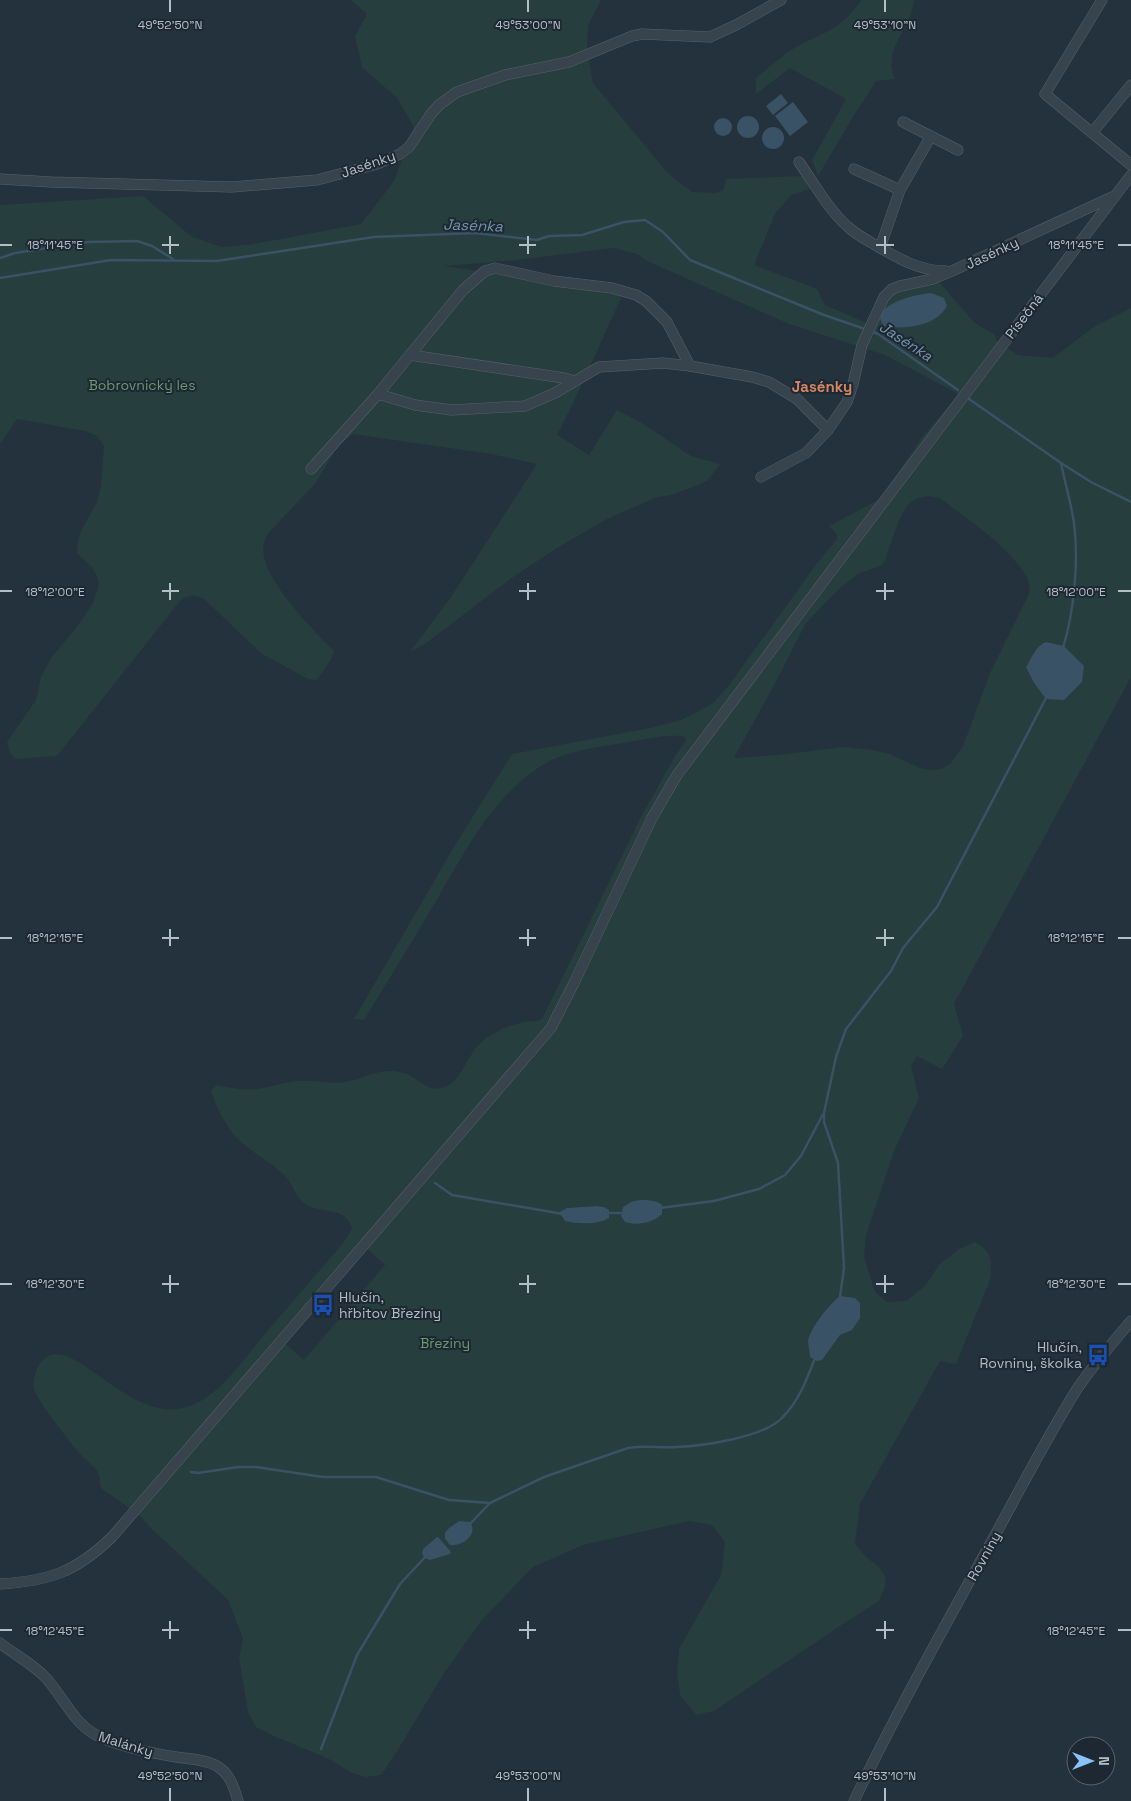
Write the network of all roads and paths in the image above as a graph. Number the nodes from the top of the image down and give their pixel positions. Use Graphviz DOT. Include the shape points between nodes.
graph roads {
  1 [pos="781,0"];
  2 [pos="1102,0"];
  3 [pos="1131,85"];
  4 [pos="903,122"];
  5 [pos="1092,133"];
  6 [pos="931,136"];
  7 [pos="958,150"];
  8 [pos="799,162"];
  9 [pos="1131,165"];
  10 [pos="854,169"];
  11 [pos="1131,175"];
  12 [pos="0,179"];
  13 [pos="900,190"];
  14 [pos="1114,196"];
  15 [pos="880,248"];
  16 [pos="952,271"];
  17 [pos="410,355"];
  18 [pos="690,366"];
  19 [pos="574,381"];
  20 [pos="378,394"];
  21 [pos="828,430"];
  22 [pos="311,469"];
  23 [pos="762,477"];
  24 [pos="1131,1321"];
  25 [pos="0,1584"];
  26 [pos="0,1644"];
  27 [pos="238,1801"];
  28 [pos="854,1801"];
  1 -- 12 [label="street, Jasénky" via="710,37 632,36 569,62 505,76 457,92 439,105 409,147 400,154 377,164 316,180 232,187"];
  2 -- 5 [label="street" via="1045,94"];
  3 -- 5 [label="street"];
  4 -- 6 [label="street"];
  5 -- 9 [label="street"];
  6 -- 7 [label="street"];
  6 -- 13 [label="street"];
  8 -- 15 [label="street, Jasénky" via="846,226"];
  10 -- 13 [label="street"];
  11 -- 14 [label="street, Písečná"];
  13 -- 15 [label="street"];
  14 -- 16 [label="street, Jasénky"];
  14 -- 25 [label="street, Písečná" via="671,783 551,1028 101,1548 75,1567 42,1578"];
  15 -- 16 [label="street, Jasénky" via="901,261 926,270"];
  16 -- 21 [label="street, Jasénky" via="892,289 884,297 862,345 847,402"];
  17 -- 18 [label="street" via="463,290 495,268 636,295 667,322"];
  17 -- 19 [label="street"];
  17 -- 20 [label="street"];
  18 -- 19 [label="street" via="663,363 599,367"];
  18 -- 21 [label="street" via="768,382 797,399"];
  19 -- 20 [label="street" via="525,406 452,410"];
  20 -- 22 [label="street"];
  21 -- 23 [label="street, Jasénky" via="806,453"];
  24 -- 28 [label="street, Rovniny" via="1077,1390 1052,1433"];
  26 -- 27 [label="street, Malánky" via="46,1678 84,1728 103,1739 144,1751 205,1761 216,1766 233,1784"];
}
